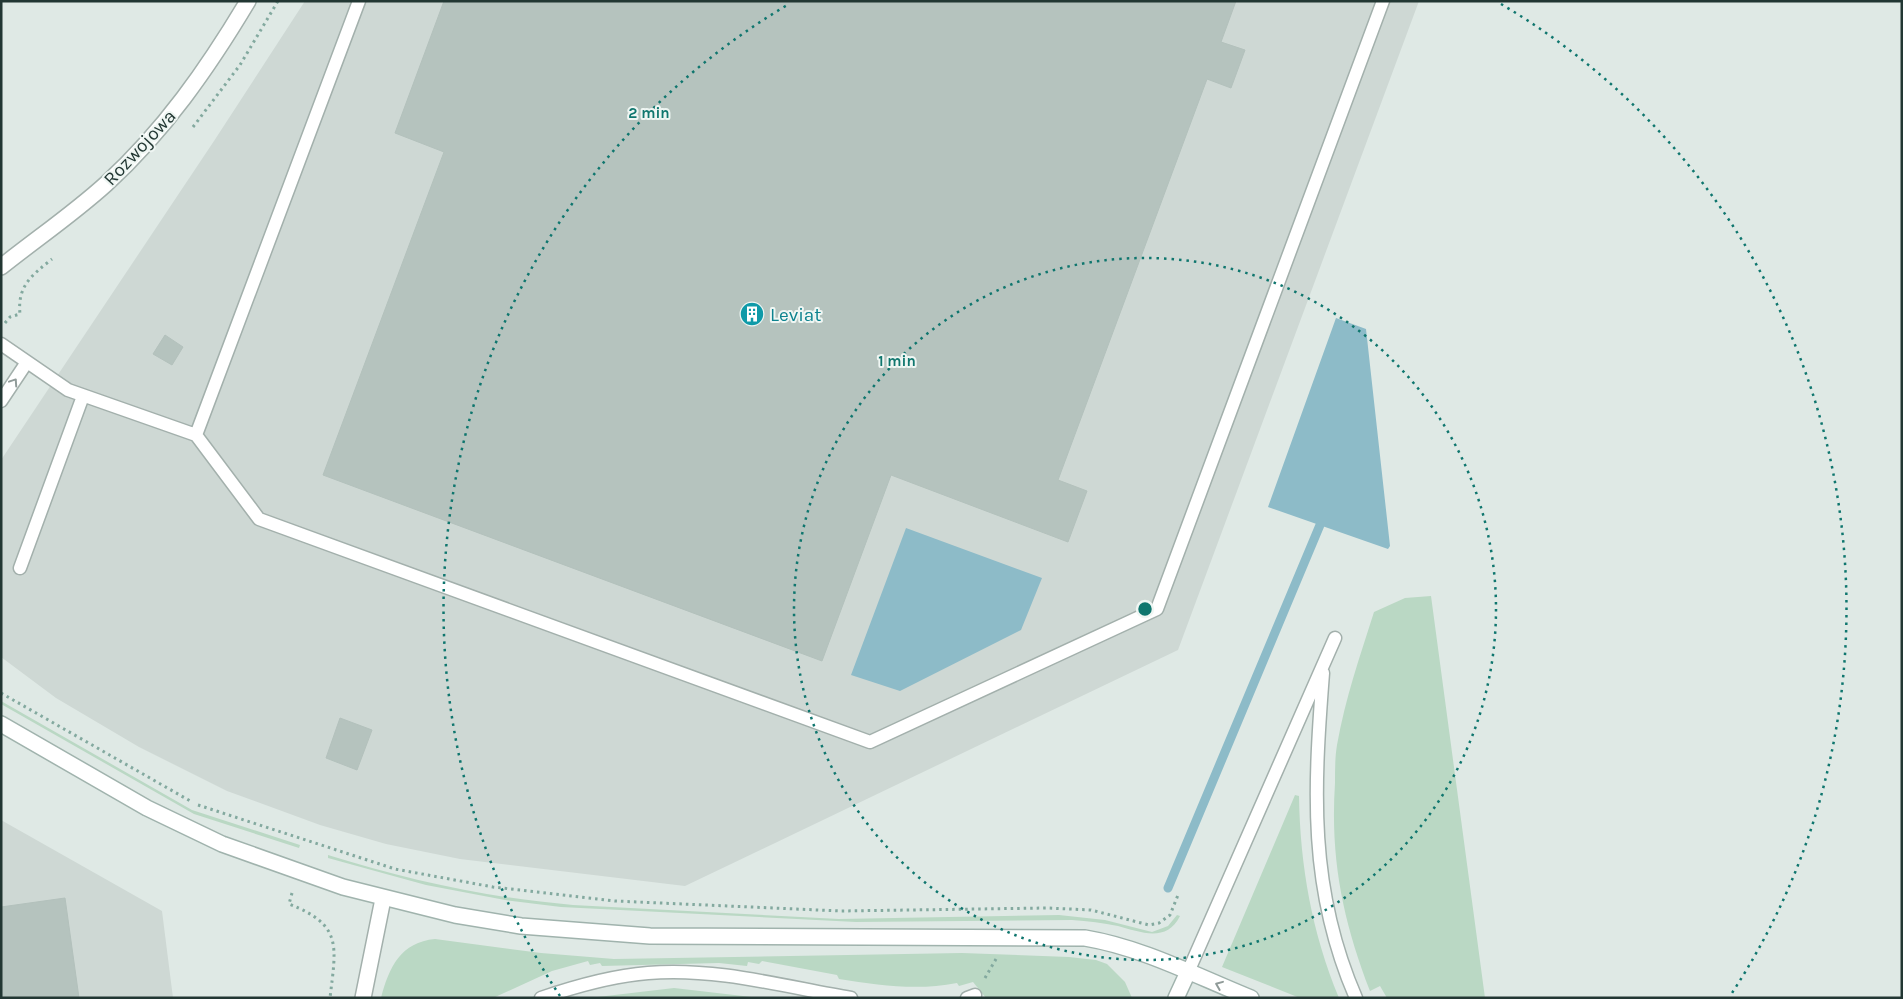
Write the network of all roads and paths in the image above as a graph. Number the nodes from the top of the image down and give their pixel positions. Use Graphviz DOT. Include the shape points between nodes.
graph roads {
  1 [pos="248,1"];
  2 [pos="359,1"];
  3 [pos="1383,1"];
  4 [pos="1,267"];
  5 [pos="1,344"];
  6 [pos="28,362"];
  7 [pos="83,396"];
  8 [pos="1,401"];
  9 [pos="196,434"];
  10 [pos="20,568"];
  11 [pos="1334,638"];
  12 [pos="1324,663"];
  13 [pos="1,693"];
  14 [pos="1,724"];
  15 [pos="1178,895"];
  16 [pos="382,899"];
  17 [pos="289,904"];
  18 [pos="1009,937"];
  19 [pos="1188,972"];
  20 [pos="971,996"];
  21 [pos="330,998"];
  22 [pos="363,998"];
  23 [pos="541,998"];
  24 [pos="852,998"];
  25 [pos="1176,998"];
  26 [pos="1251,998"];
  27 [pos="1356,998"];
  1 -- 4 [label="street, Rozwojowa" via="194,87 150,140 59,224"];
  2 -- 9 [label="lane"];
  3 -- 9 [label="lane" via="1157,609 870,742 259,520"];
  5 -- 6 [label="lane"];
  6 -- 7 [label="lane" via="68,390"];
  8 -- 6 [label="lane, one-way"];
  7 -- 9 [label="lane"];
  7 -- 10 [label="lane"];
  11 -- 12 [label="lane"];
  12 -- 19 [label="lane"];
  12 -- 27 [label="lane" via="1316,789 1319,856 1334,941"];
  13 -- 15 [label="path" via="208,809 395,869 492,887 615,901 841,911 1091,910 1149,924 1159,923 1170,915"];
  14 -- 16 [label="street" via="186,828 313,877"];
  16 -- 18 [label="street" via="521,926 641,936"];
  16 -- 22 [label="street"];
  17 -- 21 [label="path" via="311,913 331,932 335,947"];
  18 -- 19 [label="street" via="1086,938 1113,943"];
  18 -- 20 [label="path"];
  19 -- 25 [label="street"];
  26 -- 19 [label="street, one-way"];
  23 -- 24 [label="lane" via="610,978 685,973 722,976"];
}
